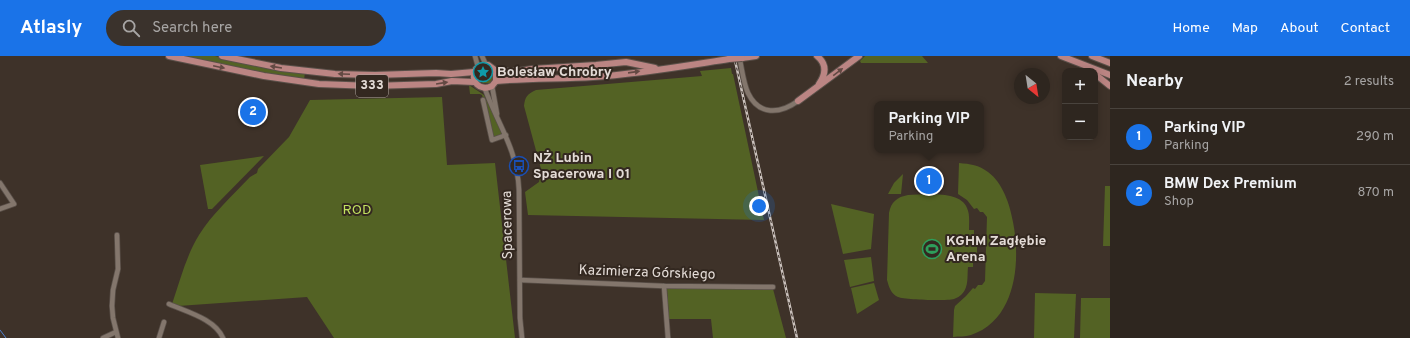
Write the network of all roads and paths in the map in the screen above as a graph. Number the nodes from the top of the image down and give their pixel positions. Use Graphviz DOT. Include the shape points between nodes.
graph roads {
  1 [pos="169,56"];
  2 [pos="222,56"];
  3 [pos="475,56"];
  4 [pos="482,56"];
  5 [pos="756,56"];
  6 [pos="817,56"];
  7 [pos="858,56"];
  8 [pos="1062,56"];
  9 [pos="1092,56"];
  10 [pos="1096,56"];
  11 [pos="740,57"];
  12 [pos="1110,59"];
  13 [pos="1076,62"];
  14 [pos="1110,63"];
  15 [pos="486,65"];
  16 [pos="1086,68"];
  17 [pos="476,69"];
  18 [pos="658,69"];
  19 [pos="496,71"];
  20 [pos="1110,75"];
  21 [pos="1098,76"];
  22 [pos="474,82"];
  23 [pos="494,83"];
  24 [pos="1110,86"];
  25 [pos="816,87"];
  26 [pos="485,89"];
  27 [pos="483,100"];
  28 [pos="798,101"];
  29 [pos="497,115"];
  30 [pos="506,136"];
  31 [pos="0,183"];
  32 [pos="0,209"];
  33 [pos="117,235"];
  34 [pos="520,280"];
  35 [pos="664,286"];
  36 [pos="773,287"];
  37 [pos="169,304"];
  38 [pos="164,322"];
  39 [pos="116,332"];
  40 [pos="103,338"];
  41 [pos="118,338"];
  42 [pos="159,338"];
  43 [pos="223,338"];
  44 [pos="522,338"];
  45 [pos="668,338"];
  1 -- 22 [label="main road, 333, one-way" via="264,76 319,84 372,86"];
  17 -- 2 [label="main road, 333, one-way" via="451,74 341,74 285,69"];
  3 -- 17 [label="street"];
  4 -- 15 [label="street"];
  5 -- 11 [label="main road"];
  6 -- 25 [label="main road" via="823,62 825,70 824,77"];
  25 -- 7 [label="main road, one-way"];
  8 -- 13 [label="main road"];
  9 -- 14 [label="main road"];
  10 -- 12 [label="main road"];
  11 -- 18 [label="main road, bridge"];
  11 -- 28 [label="street" via="747,90 758,106 777,111 786,109"];
  13 -- 16 [label="main road"];
  13 -- 20 [label="main road"];
  15 -- 17 [label="main road, 333"];
  15 -- 19 [label="main road"];
  17 -- 22 [label="main road"];
  18 -- 19 [label="main road" via="626,62"];
  23 -- 18 [label="main road, one-way" via="520,79 593,77"];
  19 -- 23 [label="main road"];
  21 -- 24 [label="main road"];
  22 -- 26 [label="main road, 333"];
  23 -- 26 [label="main road"];
  23 -- 29 [label="street, Spacerowa"];
  25 -- 28 [label="main road"];
  26 -- 29 [label="street, Spacerowa"];
  27 -- 30 [label="street" via="492,140"];
  29 -- 30 [label="street, Spacerowa"];
  30 -- 34 [label="street, Spacerowa" via="514,155 518,179"];
  31 -- 32 [label="street" via="14,204"];
  33 -- 39 [label="street" via="118,269 112,306"];
  34 -- 35 [label="street, Kazimierza Górskiego"];
  34 -- 44 [label="street, Spacerowa"];
  35 -- 36 [label="street, Kazimierza Górskiego"];
  35 -- 45 [label="street"];
  37 -- 43 [label="street" via="211,323 218,328"];
  38 -- 42 [label="street"];
  39 -- 40 [label="street"];
  39 -- 41 [label="street"];
}
